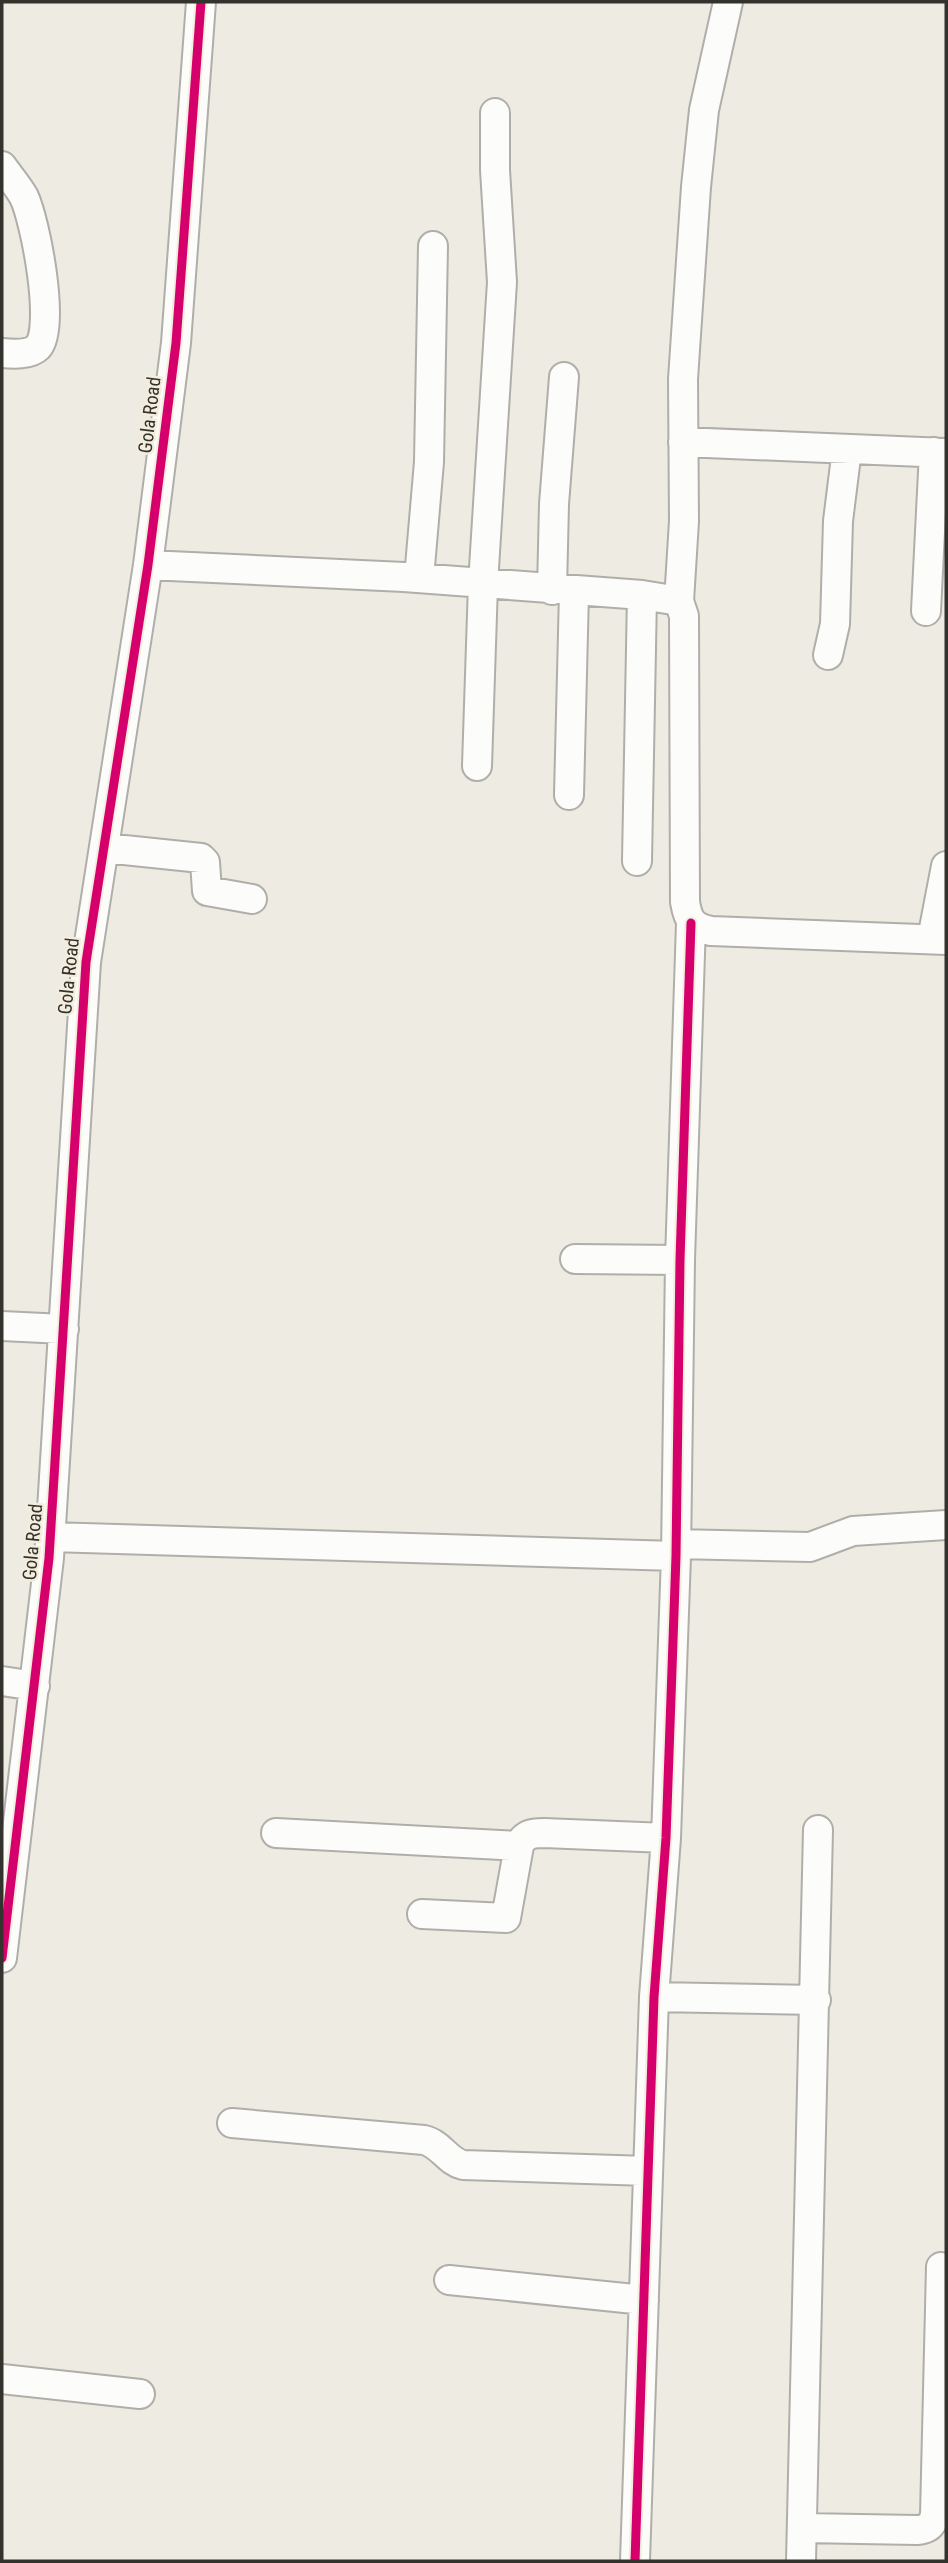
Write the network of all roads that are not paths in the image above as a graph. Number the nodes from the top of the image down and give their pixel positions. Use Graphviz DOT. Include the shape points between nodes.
graph roads {
  1 [pos="201,2"];
  2 [pos="728,2"];
  3 [pos="495,113"];
  4 [pos="2,166"];
  5 [pos="433,246"];
  6 [pos="2,353"];
  7 [pos="564,377"];
  8 [pos="683,442"];
  9 [pos="847,449"];
  10 [pos="940,453"];
  11 [pos="148,565"];
  12 [pos="419,578"];
  13 [pos="483,584"];
  14 [pos="563,591"];
  15 [pos="642,595"];
  16 [pos="679,601"];
  17 [pos="926,611"];
  18 [pos="828,655"];
  19 [pos="477,766"];
  20 [pos="569,795"];
  21 [pos="105,848"];
  22 [pos="637,861"];
  23 [pos="946,866"];
  24 [pos="252,899"];
  25 [pos="691,923"];
  26 [pos="939,940"];
  27 [pos="575,1259"];
  28 [pos="680,1259"];
  29 [pos="2,1326"];
  30 [pos="64,1329"];
  31 [pos="946,1525"];
  32 [pos="51,1537"];
  33 [pos="676,1550"];
  34 [pos="2,1681"];
  35 [pos="35,1686"];
  36 [pos="818,1830"];
  37 [pos="276,1833"];
  38 [pos="666,1838"];
  39 [pos="519,1846"];
  40 [pos="422,1914"];
  41 [pos="2,1958"];
  42 [pos="654,1997"];
  43 [pos="816,2000"];
  44 [pos="232,2123"];
  45 [pos="648,2171"];
  46 [pos="942,2267"];
  47 [pos="449,2280"];
  48 [pos="644,2300"];
  49 [pos="2,2379"];
  50 [pos="140,2394"];
  51 [pos="803,2528"];
  52 [pos="635,2561"];
  53 [pos="801,2561"];
  1 -- 11 [label="street, Gola Road" via="176,343"];
  2 -- 8 [label="street" via="705,110 696,187"];
  3 -- 13 [label="street" via="502,292"];
  4 -- 6 [label="street" via="28,210 45,304 37,348"];
  5 -- 12 [label="street" via="429,462"];
  7 -- 14 [label="street" via="554,504"];
  8 -- 9 [label="street"];
  8 -- 16 [label="street"];
  9 -- 10 [label="street"];
  9 -- 18 [label="street" via="838,521 835,624"];
  10 -- 17 [label="street"];
  11 -- 12 [label="street"];
  11 -- 21 [label="street, Gola Road"];
  12 -- 13 [label="street"];
  13 -- 14 [label="street"];
  13 -- 19 [label="street"];
  14 -- 15 [label="street"];
  14 -- 20 [label="street"];
  15 -- 16 [label="street"];
  15 -- 22 [label="street"];
  16 -- 25 [label="street" via="685,630 685,902"];
  21 -- 24 [label="street" via="201,858 208,891"];
  21 -- 30 [label="street, Gola Road" via="86,962"];
  23 -- 26 [label="street" via="937,902"];
  25 -- 26 [label="street" via="711,931"];
  25 -- 28 [label="street"];
  27 -- 28 [label="street"];
  28 -- 33 [label="street"];
  29 -- 30 [label="street"];
  30 -- 32 [label="street, Gola Road"];
  31 -- 33 [label="street" via="853,1531 810,1547"];
  32 -- 33 [label="street"];
  32 -- 35 [label="street, Gola Road"];
  33 -- 38 [label="street"];
  34 -- 35 [label="street"];
  35 -- 41 [label="street, Gola Road"];
  36 -- 43 [label="street"];
  37 -- 39 [label="street"];
  38 -- 39 [label="street" via="534,1833"];
  38 -- 42 [label="street"];
  39 -- 40 [label="street" via="506,1918"];
  42 -- 43 [label="street"];
  42 -- 45 [label="street"];
  43 -- 51 [label="street"];
  44 -- 45 [label="street" via="424,2140 463,2165"];
  45 -- 48 [label="street"];
  46 -- 51 [label="street" via="933,2522 917,2530"];
  47 -- 48 [label="street"];
  48 -- 52 [label="street"];
  49 -- 50 [label="street"];
  51 -- 53 [label="street"];
}
